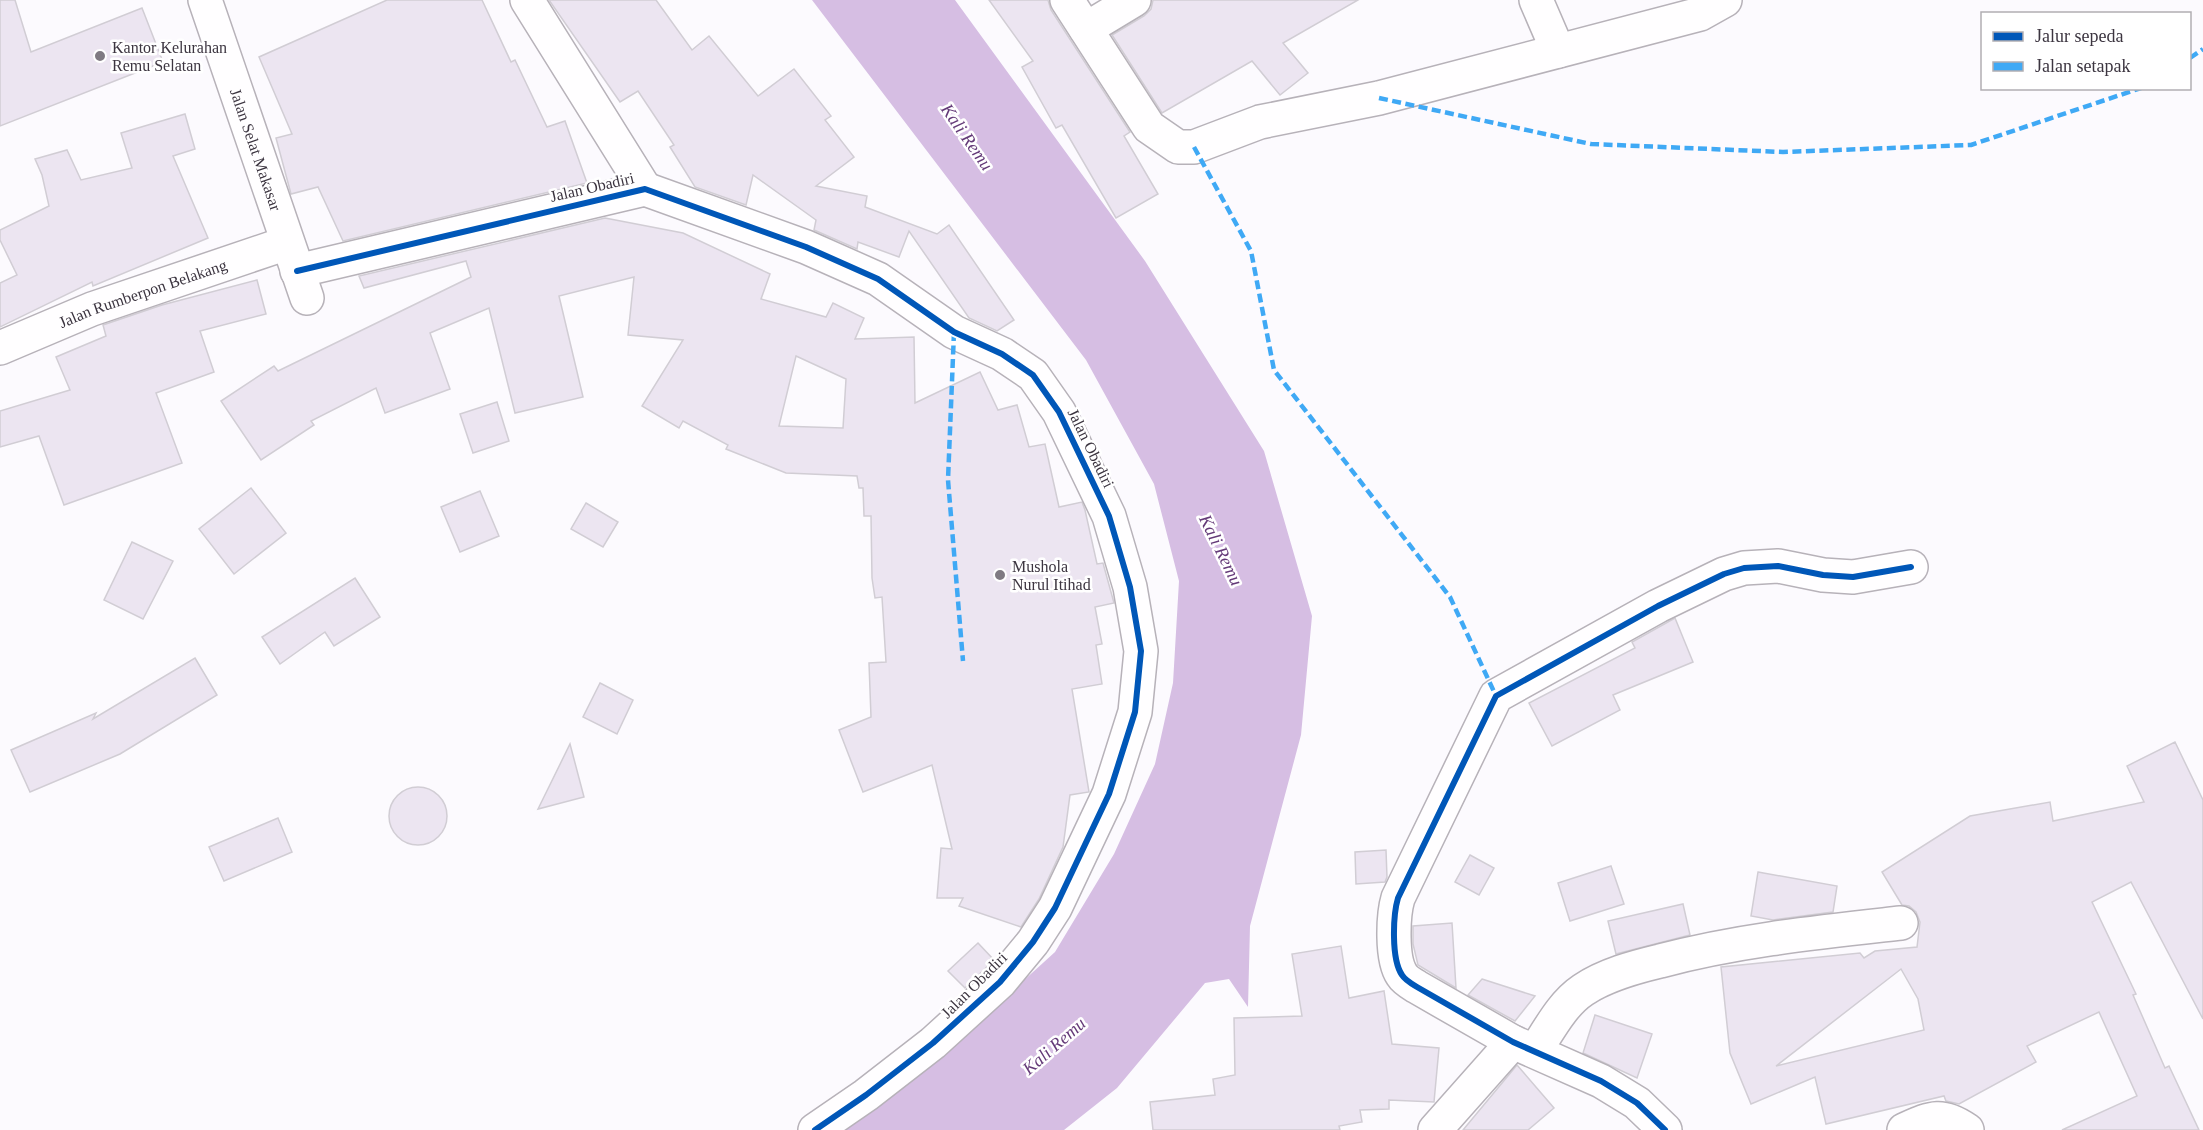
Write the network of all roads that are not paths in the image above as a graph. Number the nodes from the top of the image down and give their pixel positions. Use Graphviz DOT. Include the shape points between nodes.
graph roads {
  1 [pos="205,0"];
  2 [pos="527,0"];
  3 [pos="1067,0"];
  4 [pos="1134,0"];
  5 [pos="1536,0"];
  6 [pos="1725,0"];
  7 [pos="1086,29"];
  8 [pos="1558,51"];
  9 [pos="645,189"];
  10 [pos="297,270"];
  11 [pos="0,348"];
  12 [pos="1911,567"];
  13 [pos="1901,923"];
  14 [pos="1524,1046"];
  15 [pos="815,1130"];
  16 [pos="1435,1130"];
  17 [pos="1665,1130"];
  18 [pos="1904,1130"];
  19 [pos="1967,1130"];
  1 -- 10 [label="street, Jalan Selat Makasar"];
  2 -- 9 [label="street"];
  3 -- 7 [label="street"];
  4 -- 7 [label="street"];
  5 -- 8 [label="street"];
  6 -- 8 [label="street" via="1700,14"];
  7 -- 8 [label="street" via="1149,127 1178,147 1194,147 1260,122 1379,98"];
  9 -- 10 [label="street, Jalan Obadiri"];
  9 -- 15 [label="street, Jalan Obadiri" via="878,279 954,332 1002,354 1033,375 1059,412 1109,516 1130,587 1141,651 1135,712 1109,794 1055,908 1000,982 933,1043"];
  10 -- 11 [label="street, Jalan Rumberpon Belakang" via="92,309"];
  12 -- 14 [label="street" via="1854,577 1778,566 1744,568 1724,574 1496,696 1398,898 1394,914 1396,960 1401,974 1417,987"];
  13 -- 14 [label="street" via="1684,955 1611,976 1573,998"];
  14 -- 16 [label="street"];
  14 -- 17 [label="street" via="1601,1081 1637,1103"];
  18 -- 19 [label="street" via="1943,1117"];
}
